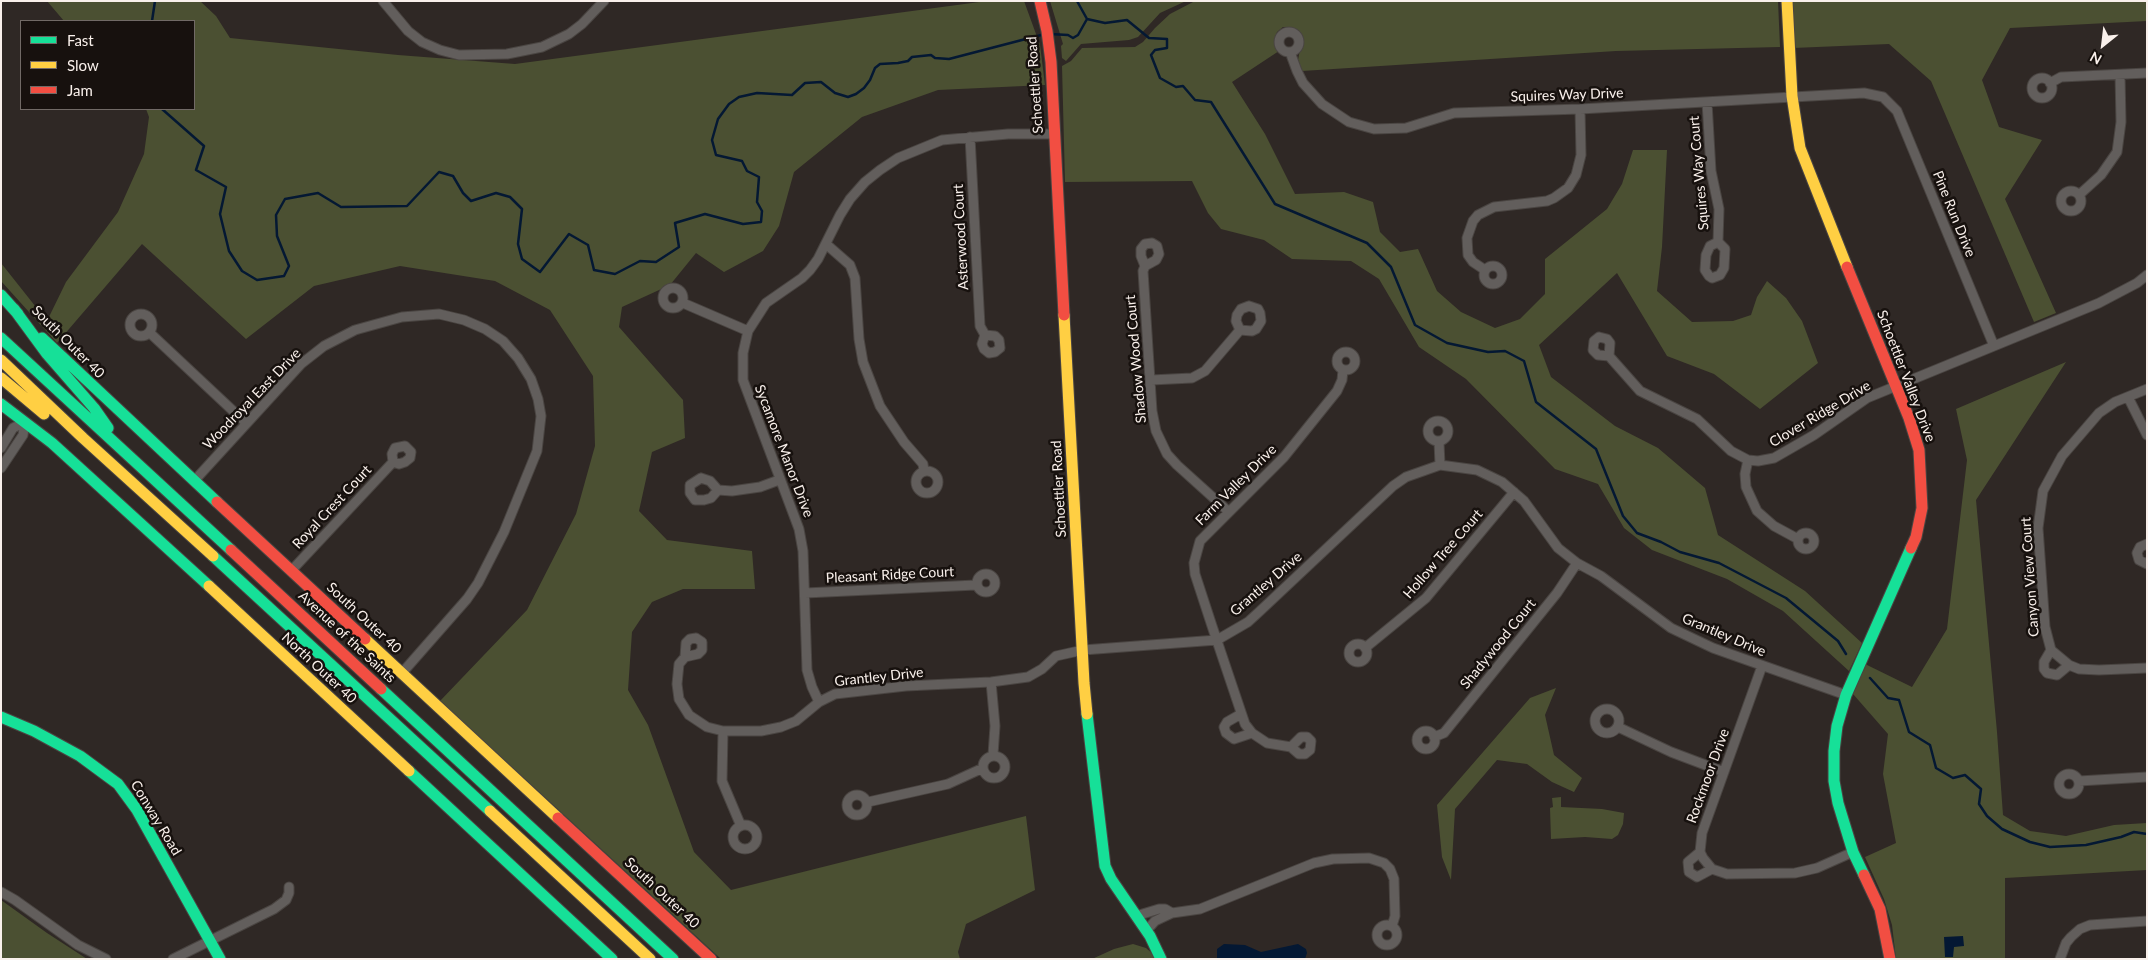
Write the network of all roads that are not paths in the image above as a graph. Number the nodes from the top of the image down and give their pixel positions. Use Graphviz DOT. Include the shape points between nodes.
graph roads {
  1 [pos="383,1"];
  2 [pos="604,1"];
  3 [pos="1787,1"];
  4 [pos="1041,4"];
  5 [pos="1290,52"];
  6 [pos="2147,73"];
  7 [pos="2120,74"];
  8 [pos="2050,83"];
  9 [pos="1792,96"];
  10 [pos="1883,96"];
  11 [pos="1707,102"];
  12 [pos="1580,109"];
  13 [pos="1054,134"];
  14 [pos="970,137"];
  15 [pos="2079,195"];
  16 [pos="1718,242"];
  17 [pos="826,244"];
  18 [pos="1145,266"];
  19 [pos="1485,270"];
  20 [pos="2147,275"];
  21 [pos="1,295"];
  22 [pos="682,303"];
  23 [pos="14,310"];
  24 [pos="1240,330"];
  25 [pos="748,331"];
  26 [pos="150,332"];
  27 [pos="985,335"];
  28 [pos="1,338"];
  29 [pos="1994,346"];
  30 [pos="1609,356"];
  31 [pos="1,360"];
  32 [pos="1343,370"];
  33 [pos="1,378"];
  34 [pos="1151,380"];
  35 [pos="1896,386"];
  36 [pos="2147,389"];
  37 [pos="2128,397"];
  38 [pos="1,404"];
  39 [pos="25,422"];
  40 [pos="246,423"];
  41 [pos="2147,435"];
  42 [pos="83,438"];
  43 [pos="1439,442"];
  44 [pos="1,448"];
  45 [pos="123,450"];
  46 [pos="1748,460"];
  47 [pos="392,462"];
  48 [pos="1440,465"];
  49 [pos="1,468"];
  50 [pos="924,470"];
  51 [pos="779,480"];
  52 [pos="194,481"];
  53 [pos="718,490"];
  54 [pos="1514,492"];
  55 [pos="1228,511"];
  56 [pos="1798,539"];
  57 [pos="2147,544"];
  58 [pos="1576,563"];
  59 [pos="2147,564"];
  60 [pos="291,571"];
  61 [pos="976,585"];
  62 [pos="805,593"];
  63 [pos="1217,640"];
  64 [pos="1365,648"];
  65 [pos="1082,650"];
  66 [pos="2051,650"];
  67 [pos="685,657"];
  68 [pos="2069,665"];
  69 [pos="1762,666"];
  70 [pos="2147,668"];
  71 [pos="402,673"];
  72 [pos="990,682"];
  73 [pos="1846,695"];
  74 [pos="819,702"];
  75 [pos="1241,714"];
  76 [pos="1,717"];
  77 [pos="1618,727"];
  78 [pos="723,731"];
  79 [pos="1252,733"];
  80 [pos="1434,737"];
  81 [pos="1291,747"];
  82 [pos="993,755"];
  83 [pos="983,768"];
  84 [pos="1724,772"];
  85 [pos="2147,777"];
  86 [pos="2079,781"];
  87 [pos="868,802"];
  88 [pos="741,826"];
  89 [pos="1700,852"];
  90 [pos="1853,852"];
  91 [pos="1712,869"];
  92 [pos="289,887"];
  93 [pos="1,892"];
  94 [pos="1172,913"];
  95 [pos="1136,916"];
  96 [pos="2147,921"];
  97 [pos="1392,926"];
  98 [pos="1146,931"];
  99 [pos="210,940"];
  100 [pos="106,959"];
  101 [pos="173,959"];
  102 [pos="220,959"];
  103 [pos="612,959"];
  104 [pos="650,959"];
  105 [pos="673,959"];
  106 [pos="711,959"];
  107 [pos="1161,959"];
  108 [pos="1890,959"];
  109 [pos="2060,959"];
  1 -- 2 [label="street" via="408,31 422,42 459,55 507,54 542,47 569,34"];
  3 -- 9 [label="main road, Schoettler Valley Drive"];
  4 -- 13 [label="main road, Schoettler Road" via="1051,62"];
  5 -- 12 [label="street, Squires Way Drive" via="1303,84 1322,104 1349,122 1374,129 1406,128 1454,113"];
  6 -- 7 [label="street"];
  7 -- 8 [label="street" via="2061,77"];
  7 -- 15 [label="street" via="2121,122 2117,152 2102,175"];
  9 -- 10 [label="street, Squires Way Drive" via="1864,93"];
  9 -- 11 [label="street, Squires Way Drive"];
  9 -- 35 [label="main road, Schoettler Valley Drive" via="1795,123 1808,171"];
  10 -- 29 [label="street, Pine Run Drive" via="1897,111"];
  11 -- 12 [label="street, Squires Way Drive"];
  11 -- 16 [label="street, Squires Way Court" via="1711,171 1719,209"];
  12 -- 19 [label="street" via="1581,155 1576,175 1568,188 1547,200 1494,207 1478,215 1473,222 1467,238 1468,255"];
  13 -- 14 [label="street, Sycamore Manor Drive"];
  13 -- 65 [label="main road, Schoettler Road"];
  14 -- 17 [label="street, Sycamore Manor Drive" via="942,140 920,148 880,170 850,199"];
  14 -- 27 [label="street, Asterwood Court" via="980,326"];
  17 -- 25 [label="street, Sycamore Manor Drive" via="810,270 766,303"];
  17 -- 50 [label="street" via="850,265 855,278 860,348 880,406 923,464"];
  18 -- 34 [label="street, Shadow Wood Court"];
  20 -- 29 [label="street, Clover Ridge Drive" via="2099,303"];
  21 -- 23 [label="main road, South Outer 40"];
  22 -- 25 [label="street"];
  23 -- 45 [label="main road" via="94,408"];
  23 -- 52 [label="main road, South Outer 40"];
  24 -- 34 [label="street" via="1205,371 1192,378"];
  25 -- 51 [label="street, Sycamore Manor Drive" via="743,354 743,380"];
  26 -- 40 [label="street"];
  28 -- 45 [label="main road, Avenue of the Saints"];
  29 -- 35 [label="street, Clover Ridge Drive"];
  30 -- 46 [label="street" via="1640,391 1697,419 1731,451"];
  31 -- 42 [label="main road"];
  32 -- 55 [label="street, Farm Valley Drive" via="1337,390 1294,444 1275,467"];
  33 -- 42 [label="main road" via="54,422"];
  34 -- 55 [label="street, Shadow Wood Court" via="1156,431 1167,454"];
  35 -- 46 [label="street, Clover Ridge Drive" via="1867,398 1774,458"];
  35 -- 73 [label="main road, Schoettler Valley Drive" via="1919,450 1922,508 1916,537"];
  36 -- 37 [label="street, Canyon View Court"];
  37 -- 41 [label="street"];
  37 -- 66 [label="street, Canyon View Court" via="2099,413 2062,456 2044,491 2038,528 2045,626"];
  38 -- 39 [label="main road, North Outer 40"];
  39 -- 44 [label="street" via="13,428"];
  39 -- 49 [label="street" via="23,435"];
  39 -- 103 [label="main road, North Outer 40" via="106,490"];
  40 -- 52 [label="street, Woodroyal East Drive"];
  40 -- 71 [label="street, Woodroyal East Drive" via="301,364 324,346 355,330 402,318 439,314 464,320 503,341 518,358 538,399 541,416 537,451 504,532 478,583"];
  42 -- 104 [label="main road"];
  43 -- 48 [label="street"];
  45 -- 105 [label="main road, Avenue of the Saints"];
  46 -- 56 [label="street" via="1746,487 1757,511 1774,526"];
  47 -- 60 [label="street, Royal Crest Court"];
  48 -- 54 [label="street, Grantley Drive" via="1466,467 1488,474"];
  48 -- 63 [label="street, Grantley Drive" via="1406,477 1392,486 1248,622"];
  51 -- 53 [label="street" via="760,487"];
  51 -- 62 [label="street, Sycamore Manor Drive" via="799,529"];
  52 -- 60 [label="main road, South Outer 40"];
  54 -- 58 [label="street, Grantley Drive" via="1558,548"];
  54 -- 64 [label="street, Hollow Tree Court" via="1426,598"];
  55 -- 63 [label="street, Farm Valley Drive" via="1200,540 1194,563"];
  57 -- 59 [label="street" via="2137,553 2139,560"];
  58 -- 69 [label="street, Grantley Drive" via="1601,576 1671,628"];
  58 -- 80 [label="street, Shadywood Court" via="1557,593 1444,733"];
  60 -- 71 [label="main road, South Outer 40"];
  61 -- 62 [label="street, Pleasant Ridge Court"];
  62 -- 74 [label="street, Sycamore Manor Drive" via="808,670"];
  63 -- 65 [label="street, Grantley Drive"];
  63 -- 75 [label="street, Farm Valley Drive"];
  65 -- 72 [label="street, Grantley Drive" via="1056,656 1028,677"];
  65 -- 95 [label="main road, Schoettler Road" via="1105,866"];
  66 -- 68 [label="street, Canyon View Court"];
  66 -- 68 [label="street" via="2044,662 2047,673 2057,675"];
  67 -- 78 [label="street, Grantley Drive" via="679,664 676,684 680,699 698,722"];
  68 -- 70 [label="street, Canyon View Court" via="2099,670"];
  69 -- 73 [label="street, Grantley Drive"];
  69 -- 84 [label="street, Rockmoor Drive"];
  71 -- 106 [label="main road, South Outer 40"];
  72 -- 74 [label="street, Grantley Drive" via="852,691 835,694"];
  72 -- 82 [label="street" via="995,726"];
  73 -- 90 [label="main road, Schoettler Valley Drive" via="1836,734 1834,781"];
  74 -- 78 [label="street, Grantley Drive" via="796,721 781,728"];
  75 -- 79 [label="street, Farm Valley Drive"];
  75 -- 79 [label="street" via="1227,722 1224,727 1226,734 1234,739"];
  76 -- 99 [label="main road, Conway Road" via="80,756 118,784"];
  77 -- 84 [label="street"];
  78 -- 88 [label="street" via="722,781"];
  79 -- 81 [label="street" via="1268,743"];
  82 -- 83 [label="street"];
  82 -- 83 [label="street" via="1004,764 1002,775 991,778"];
  83 -- 87 [label="street" via="948,784"];
  84 -- 89 [label="street, Rockmoor Drive" via="1702,833"];
  85 -- 86 [label="street"];
  89 -- 91 [label="street"];
  89 -- 91 [label="street" via="1688,862 1689,872 1697,877"];
  90 -- 91 [label="street" via="1817,868 1795,873 1736,875"];
  90 -- 108 [label="main road, Schoettler Valley Drive" via="1880,909"];
  92 -- 99 [label="street" via="286,900 274,909"];
  93 -- 100 [label="street" via="78,945"];
  94 -- 95 [label="street" via="1159,909"];
  94 -- 97 [label="street" via="1200,909 1314,863 1369,858 1384,863 1394,879 1395,916"];
  94 -- 98 [label="street" via="1156,921"];
  95 -- 98 [label="main road, Schoettler Road"];
  96 -- 109 [label="street" via="2090,925 2080,929 2066,943"];
  98 -- 107 [label="main road, Schoettler Road"];
  99 -- 101 [label="street"];
  99 -- 102 [label="main road, Conway Road"];
}
